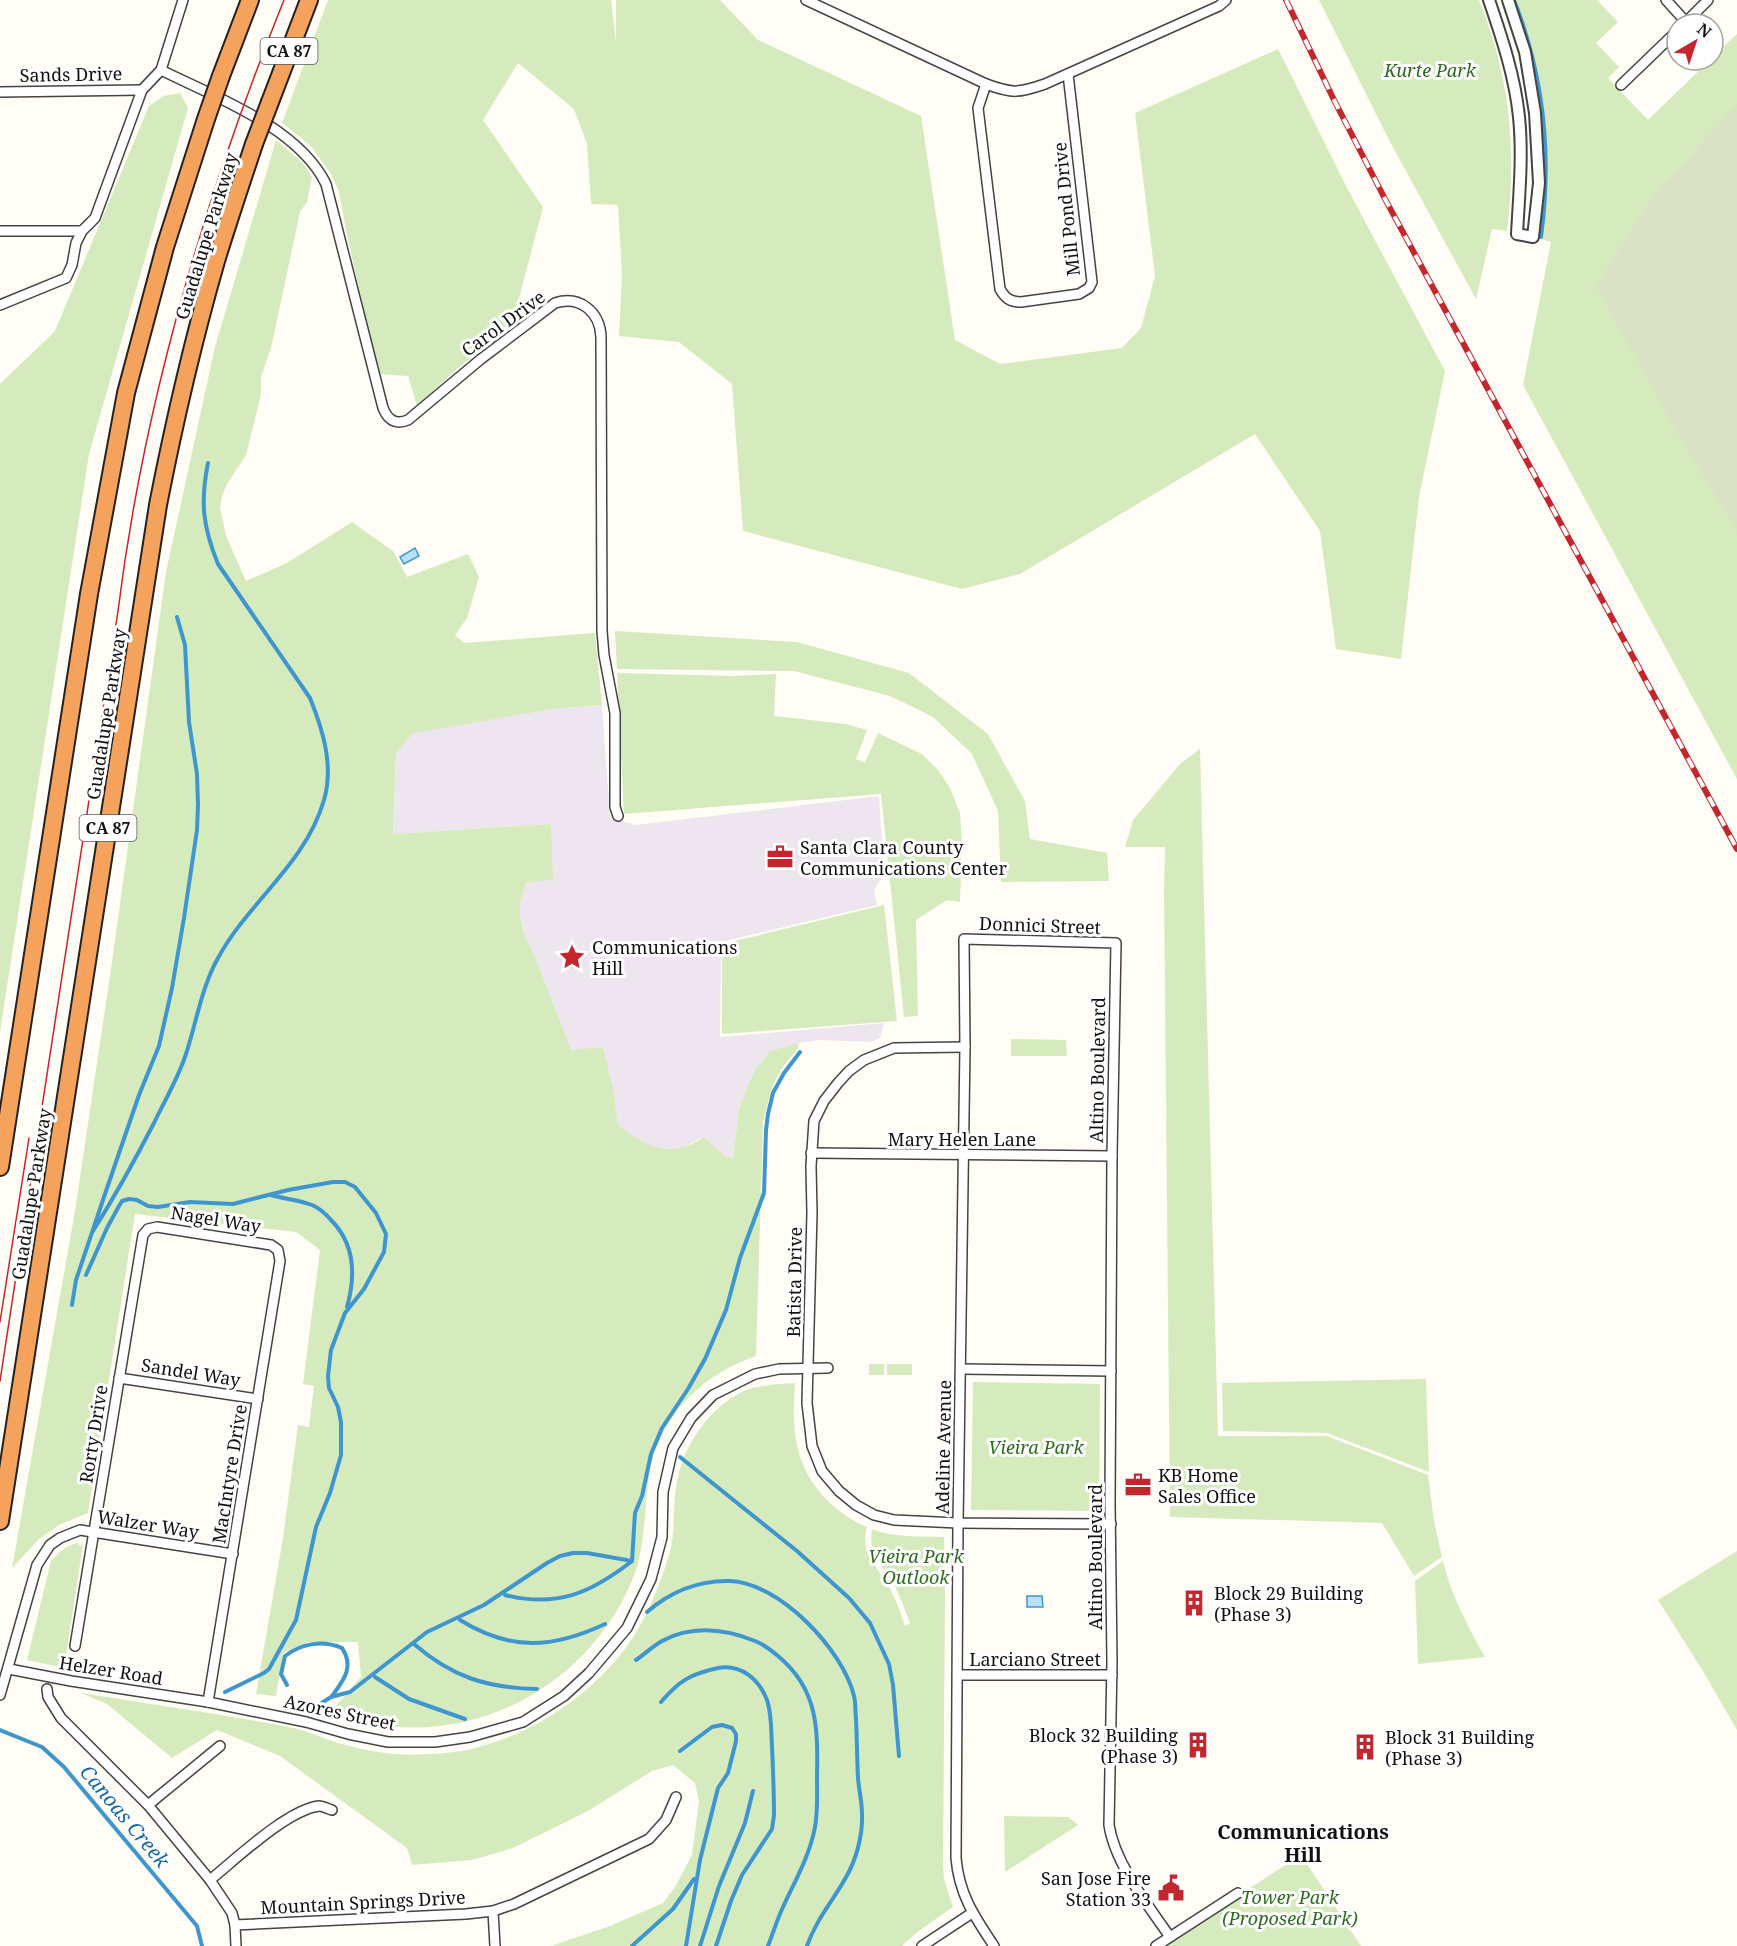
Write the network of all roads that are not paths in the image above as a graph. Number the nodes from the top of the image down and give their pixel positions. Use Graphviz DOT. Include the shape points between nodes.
graph roads {
  1 [pos="183,0"];
  2 [pos="250,0"];
  3 [pos="309,0"];
  4 [pos="806,0"];
  5 [pos="1226,0"];
  6 [pos="1489,0"];
  7 [pos="1508,0"];
  8 [pos="1666,0"];
  9 [pos="1708,0"];
  10 [pos="1676,12"];
  11 [pos="1696,12"];
  12 [pos="1665,43"];
  13 [pos="160,70"];
  14 [pos="1068,74"];
  15 [pos="986,84"];
  16 [pos="1621,85"];
  17 [pos="142,90"];
  18 [pos="0,92"];
  19 [pos="0,231"];
  20 [pos="82,231"];
  21 [pos="0,305"];
  22 [pos="618,816"];
  23 [pos="964,939"];
  24 [pos="1116,943"];
  25 [pos="965,1047"];
  26 [pos="811,1153"];
  27 [pos="964,1154"];
  28 [pos="1112,1156"];
  29 [pos="0,1167"];
  30 [pos="148,1229"];
  31 [pos="278,1250"];
  32 [pos="808,1368"];
  33 [pos="828,1368"];
  34 [pos="962,1369"];
  35 [pos="1111,1371"];
  36 [pos="119,1378"];
  37 [pos="258,1399"];
  38 [pos="0,1521"];
  39 [pos="958,1523"];
  40 [pos="1111,1524"];
  41 [pos="95,1532"];
  42 [pos="233,1554"];
  43 [pos="75,1646"];
  44 [pos="9,1669"];
  45 [pos="958,1675"];
  46 [pos="1112,1675"];
  47 [pos="47,1689"];
  48 [pos="0,1695"];
  49 [pos="208,1702"];
  50 [pos="220,1746"];
  51 [pos="676,1797"];
  52 [pos="148,1805"];
  53 [pos="332,1810"];
  54 [pos="210,1880"];
  55 [pos="1238,1893"];
  56 [pos="494,1911"];
  57 [pos="972,1913"];
  58 [pos="235,1925"];
  59 [pos="1170,1937"];
  60 [pos="236,1946"];
  61 [pos="495,1946"];
  62 [pos="922,1946"];
  63 [pos="993,1946"];
  64 [pos="1156,1946"];
  1 -- 13 [label="street"];
  2 -- 29 [label="highway, Guadalupe Parkway / CA 87, bridge" via="181,193 126,393 91,584"];
  3 -- 38 [label="highway, Guadalupe Parkway / CA 87, bridge" via="254,144 216,262 158,505"];
  4 -- 15 [label="street"];
  5 -- 14 [label="street"];
  6 -- 7 [label="street" via="1508,60 1519,118 1517,234 1533,237 1539,183 1534,112 1525,52"];
  8 -- 10 [label="street"];
  9 -- 11 [label="street"];
  12 -- 16 [label="street"];
  13 -- 17 [label="street"];
  13 -- 22 [label="street, Carol Drive" via="281,134 316,166 326,184 383,408 391,420 408,420 555,303 581,303 596,317 601,331 602,631 615,713"];
  14 -- 15 [label="street" via="1023,92"];
  14 -- 15 [label="street, Mill Pond Drive" via="1092,282 1079,294 1021,302 1012,302 1000,289 978,108"];
  17 -- 18 [label="street, Sands Drive"];
  17 -- 20 [label="street" via="95,218"];
  19 -- 20 [label="street"];
  20 -- 21 [label="street" via="66,278"];
  23 -- 24 [label="street, Donnici Street"];
  23 -- 25 [label="street, Adeline Avenue"];
  24 -- 28 [label="street, Altino Boulevard"];
  25 -- 26 [label="street, Batista Drive" via="894,1047 864,1060 849,1071 824,1101 814,1121"];
  25 -- 27 [label="street, Adeline Avenue"];
  26 -- 27 [label="street, Mary Helen Lane"];
  26 -- 32 [label="street, Batista Drive"];
  27 -- 28 [label="street, Mary Helen Lane"];
  27 -- 34 [label="street, Adeline Avenue"];
  28 -- 35 [label="street, Altino Boulevard"];
  30 -- 31 [label="street, Nagel Way" via="157,1227 234,1239 271,1245"];
  30 -- 36 [label="street, Rorty Drive" via="141,1240"];
  31 -- 37 [label="street, MacIntyre Drive" via="280,1261"];
  32 -- 33 [label="street, Azores Street"];
  32 -- 39 [label="street, Batista Drive" via="812,1446 822,1471 839,1491 874,1515 894,1520"];
  32 -- 49 [label="street, Azores Street" via="755,1374 713,1395 691,1418 673,1448 663,1492 662,1537 651,1579 627,1628 581,1681 523,1722 470,1737 388,1742"];
  34 -- 35 [label="street"];
  34 -- 39 [label="street, Adeline Avenue"];
  35 -- 40 [label="street, Altino Boulevard"];
  36 -- 37 [label="street, Sandel Way"];
  36 -- 41 [label="street, Rorty Drive"];
  37 -- 42 [label="street, MacIntyre Drive"];
  39 -- 40 [label="street, Batista Drive"];
  39 -- 45 [label="street, Adeline Avenue"];
  40 -- 46 [label="street, Altino Boulevard"];
  41 -- 42 [label="street, Walzer Way"];
  41 -- 43 [label="street, Rorty Drive"];
  41 -- 44 [label="street, Walzer Way" via="80,1530 60,1538 43,1554"];
  42 -- 49 [label="street, MacIntyre Drive"];
  44 -- 48 [label="street, Walzer Way"];
  44 -- 49 [label="street, Helzer Road"];
  45 -- 46 [label="street, Larciano Street"];
  45 -- 57 [label="street, Adeline Avenue" via="956,1858 961,1889"];
  46 -- 59 [label="street, Altino Boulevard" via="1108,1801 1111,1839 1120,1860"];
  47 -- 52 [label="street" via="61,1718"];
  50 -- 52 [label="street"];
  51 -- 56 [label="street, Mountain Springs Drive" via="666,1820 649,1839"];
  52 -- 54 [label="street"];
  53 -- 54 [label="street" via="320,1806 296,1814"];
  54 -- 58 [label="street" via="232,1913"];
  55 -- 59 [label="street"];
  56 -- 58 [label="street, Mountain Springs Drive"];
  56 -- 61 [label="street"];
  57 -- 62 [label="street"];
  57 -- 63 [label="street, Adeline Avenue"];
  58 -- 60 [label="street"];
  59 -- 64 [label="street"];
}
